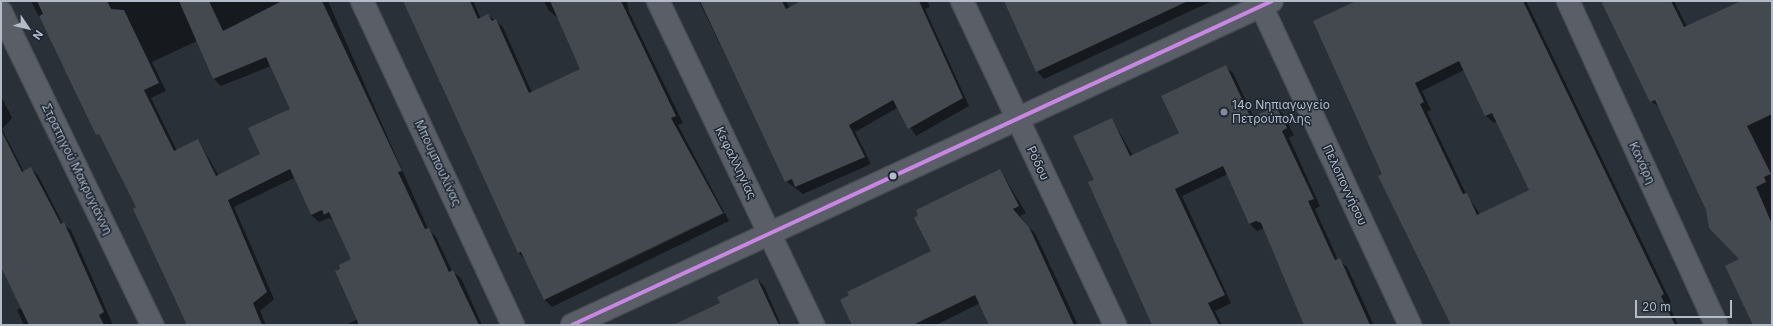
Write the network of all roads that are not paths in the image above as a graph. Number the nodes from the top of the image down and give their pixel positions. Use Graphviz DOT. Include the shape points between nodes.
graph roads {
  1 [pos="362,1"];
  2 [pos="658,1"];
  3 [pos="962,1"];
  4 [pos="1568,1"];
  5 [pos="1264,3"];
  6 [pos="1,12"];
  7 [pos="1018,119"];
  8 [pos="770,233"];
  9 [pos="152,325"];
  10 [pos="513,325"];
  11 [pos="572,325"];
  12 [pos="813,325"];
  13 [pos="1115,325"];
  14 [pos="1410,325"];
  15 [pos="1716,325"];
  1 -- 10 [label="street, Μπουμπουλίνας"];
  2 -- 8 [label="street, Κεφαλληνίας"];
  3 -- 7 [label="street, Ρόδου"];
  4 -- 15 [label="street, Κανάρη"];
  5 -- 7 [label="street"];
  5 -- 14 [label="street, Πελοποννήσου"];
  6 -- 9 [label="street, Στρατηγού Μακρυγιάννη"];
  7 -- 8 [label="street"];
  7 -- 13 [label="street, Ρόδου"];
  8 -- 11 [label="street"];
  8 -- 12 [label="street, Κεφαλληνίας"];
}
